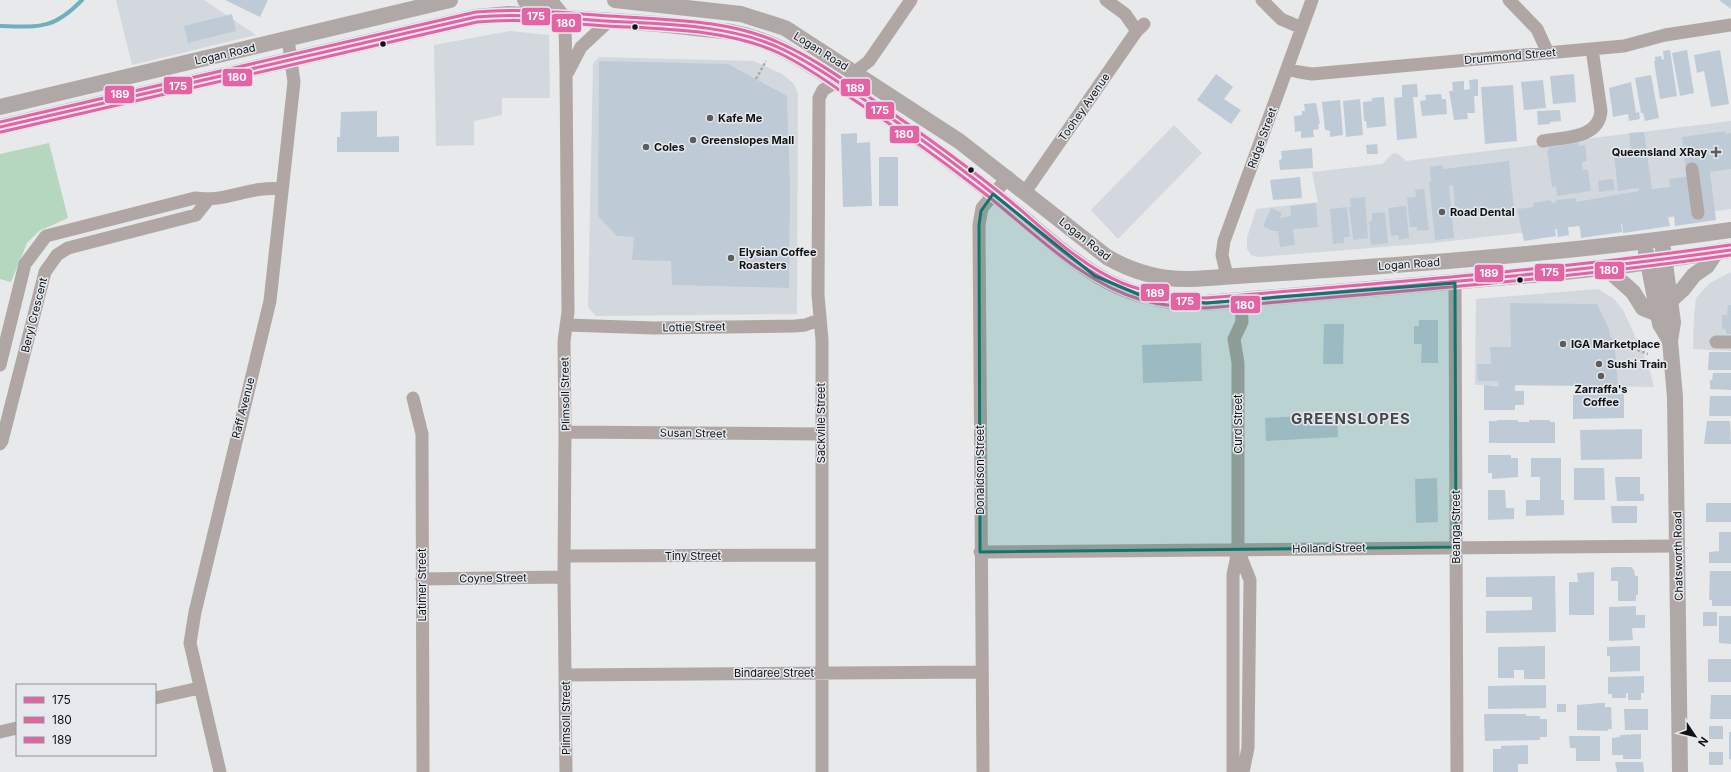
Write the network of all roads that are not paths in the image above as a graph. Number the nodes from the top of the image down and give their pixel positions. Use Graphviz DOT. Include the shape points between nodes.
graph roads {
  1 [pos="450,0"];
  2 [pos="525,0"];
  3 [pos="615,0"];
  4 [pos="911,0"];
  5 [pos="1106,0"];
  6 [pos="1262,0"];
  7 [pos="1312,0"];
  8 [pos="1509,0"];
  9 [pos="657,2"];
  10 [pos="694,4"];
  11 [pos="563,17"];
  12 [pos="609,21"];
  13 [pos="1731,25"];
  14 [pos="688,28"];
  15 [pos="1302,28"];
  16 [pos="288,40"];
  17 [pos="1592,49"];
  18 [pos="1548,53"];
  19 [pos="292,58"];
  20 [pos="1287,69"];
  21 [pos="855,72"];
  22 [pos="566,78"];
  23 [pos="836,82"];
  24 [pos="0,107"];
  25 [pos="0,127"];
  26 [pos="1543,141"];
  27 [pos="1692,169"];
  28 [pos="1008,177"];
  29 [pos="282,189"];
  30 [pos="1025,192"];
  31 [pos="993,194"];
  32 [pos="208,200"];
  33 [pos="1012,209"];
  34 [pos="1700,223"];
  35 [pos="1731,230"];
  36 [pos="1662,240"];
  37 [pos="1645,242"];
  38 [pos="1723,251"];
  39 [pos="1665,260"];
  40 [pos="1648,262"];
  41 [pos="1606,268"];
  42 [pos="1227,276"];
  43 [pos="1455,283"];
  44 [pos="1241,300"];
  45 [pos="1671,300"];
  46 [pos="1658,314"];
  47 [pos="819,320"];
  48 [pos="568,325"];
  49 [pos="1670,341"];
  50 [pos="1716,342"];
  51 [pos="1731,342"];
  52 [pos="0,365"];
  53 [pos="413,398"];
  54 [pos="566,432"];
  55 [pos="821,434"];
  56 [pos="0,444"];
  57 [pos="1678,546"];
  58 [pos="1456,547"];
  59 [pos="1238,550"];
  60 [pos="980,552"];
  61 [pos="822,555"];
  62 [pos="565,556"];
  63 [pos="564,577"];
  64 [pos="422,579"];
  65 [pos="982,672"];
  66 [pos="822,673"];
  67 [pos="566,676"];
  68 [pos="199,688"];
  69 [pos="156,698"];
  70 [pos="16,728"];
  71 [pos="0,732"];
  72 [pos="220,772"];
  73 [pos="423,772"];
  74 [pos="566,772"];
  75 [pos="822,772"];
  76 [pos="983,772"];
  77 [pos="1233,772"];
  78 [pos="1242,772"];
  79 [pos="1457,772"];
  80 [pos="1680,772"];
  1 -- 16 [label="main road, Logan Road"];
  2 -- 11 [label="main road" via="554,6"];
  3 -- 9 [label="main road, Logan Road"];
  4 -- 21 [label="street" via="869,61"];
  5 -- 30 [label="street, Toohey Avenue" via="1140,28"];
  6 -- 15 [label="street" via="1281,19"];
  7 -- 15 [label="street, Ridge Street"];
  8 -- 18 [label="street" via="1537,29"];
  9 -- 10 [label="main road, Logan Road"];
  10 -- 14 [label="main road"];
  10 -- 21 [label="main road, Logan Road" via="775,24"];
  11 -- 12 [label="main road, Logan Road"];
  11 -- 19 [label="main road, Logan Road" via="510,14 476,17"];
  11 -- 22 [label="street, Plimsoll Street"];
  12 -- 14 [label="main road, Logan Road"];
  12 -- 22 [label="street" via="581,48 572,61"];
  13 -- 17 [label="street, Drummond Street" via="1665,35 1624,46"];
  14 -- 23 [label="main road, Logan Road" via="732,32 769,42 799,57"];
  15 -- 20 [label="street, Ridge Street"];
  16 -- 19 [label="street, Raff Avenue"];
  16 -- 24 [label="main road, Logan Road" via="158,68"];
  17 -- 18 [label="street, Drummond Street"];
  17 -- 26 [label="street" via="1601,111 1600,120 1584,134"];
  18 -- 20 [label="street, Drummond Street" via="1312,74"];
  19 -- 25 [label="main road, Logan Road"];
  19 -- 29 [label="street, Raff Avenue" via="294,82"];
  20 -- 42 [label="street, Ridge Street" via="1224,241 1222,255"];
  21 -- 23 [label="main road"];
  21 -- 28 [label="main road, Logan Road"];
  22 -- 48 [label="street, Plimsoll Street"];
  23 -- 31 [label="main road, Logan Road" via="938,150"];
  23 -- 47 [label="street, Sackville Street" via="823,90 819,98"];
  27 -- 34 [label="street"];
  28 -- 30 [label="main road, Logan Road"];
  28 -- 31 [label="street, Donaldson Street"];
  29 -- 32 [label="street, Beryl Crescent" via="267,187"];
  29 -- 68 [label="street, Raff Avenue" via="270,301 195,612 190,643"];
  30 -- 33 [label="main road"];
  30 -- 42 [label="main road, Logan Road" via="1100,252 1128,268 1147,275 1172,279"];
  31 -- 33 [label="main road, Logan Road"];
  31 -- 60 [label="street, Donaldson Street" via="981,211 979,225"];
  32 -- 52 [label="street, Beryl Crescent" via="195,198 46,236 25,264"];
  32 -- 56 [label="street, Beryl Crescent" via="196,215 68,248 57,255 45,272"];
  33 -- 44 [label="main road, Logan Road" via="1095,276 1130,293 1187,303"];
  34 -- 35 [label="main road, Logan Road"];
  34 -- 36 [label="main road, Logan Road"];
  36 -- 37 [label="main road, Logan Road"];
  36 -- 39 [label="main road, Chatsworth Road"];
  37 -- 40 [label="main road, Chatsworth Road"];
  37 -- 42 [label="main road, Logan Road" via="1462,260"];
  38 -- 39 [label="main road, Logan Road"];
  38 -- 45 [label="main road" via="1694,274"];
  39 -- 40 [label="main road, Logan Road"];
  39 -- 45 [label="main road, Chatsworth Road"];
  40 -- 41 [label="main road, Logan Road"];
  40 -- 46 [label="main road, Chatsworth Road"];
  41 -- 43 [label="main road, Logan Road"];
  41 -- 46 [label="main road" via="1633,292 1643,308"];
  42 -- 44 [label="main road"];
  43 -- 44 [label="main road, Logan Road"];
  43 -- 58 [label="street, Beanga Street"];
  44 -- 59 [label="street, Curd Street" via="1242,322 1234,339 1238,363"];
  45 -- 49 [label="main road, Chatsworth Road" via="1673,322"];
  46 -- 49 [label="main road, Chatsworth Road" via="1660,324"];
  47 -- 48 [label="street, Lottie Street" via="795,326 654,328"];
  47 -- 55 [label="street, Sackville Street" via="822,340"];
  48 -- 54 [label="street, Plimsoll Street" via="564,341"];
  49 -- 57 [label="main road, Chatsworth Road" via="1675,380"];
  50 -- 51 [label="street"];
  53 -- 64 [label="street, Latimer Street" via="422,432"];
  54 -- 55 [label="street, Susan Street"];
  54 -- 62 [label="street, Plimsoll Street"];
  55 -- 61 [label="street, Sackville Street"];
  57 -- 58 [label="street, Holland Street"];
  57 -- 80 [label="main road, Chatsworth Road"];
  58 -- 59 [label="street, Holland Street"];
  58 -- 79 [label="street, Beanga Street"];
  59 -- 60 [label="street, Holland Street"];
  59 -- 77 [label="street, Curd Street" via="1234,574"];
  59 -- 78 [label="street, Curd Street" via="1250,580 1248,748"];
  60 -- 65 [label="street, Donaldson Street"];
  61 -- 62 [label="street, Tiny Street"];
  61 -- 66 [label="street, Sackville Street"];
  62 -- 63 [label="street, Plimsoll Street"];
  63 -- 64 [label="street, Coyne Street"];
  63 -- 67 [label="street, Plimsoll Street"];
  64 -- 73 [label="street, Latimer Street"];
  65 -- 66 [label="street, Bindaree Street"];
  65 -- 76 [label="street, Donaldson Street"];
  66 -- 67 [label="street, Bindaree Street"];
  66 -- 75 [label="street, Sackville Street"];
  67 -- 74 [label="street, Plimsoll Street"];
  68 -- 69 [label="street"];
  68 -- 72 [label="street, Raff Avenue"];
  70 -- 71 [label="street"];
}
